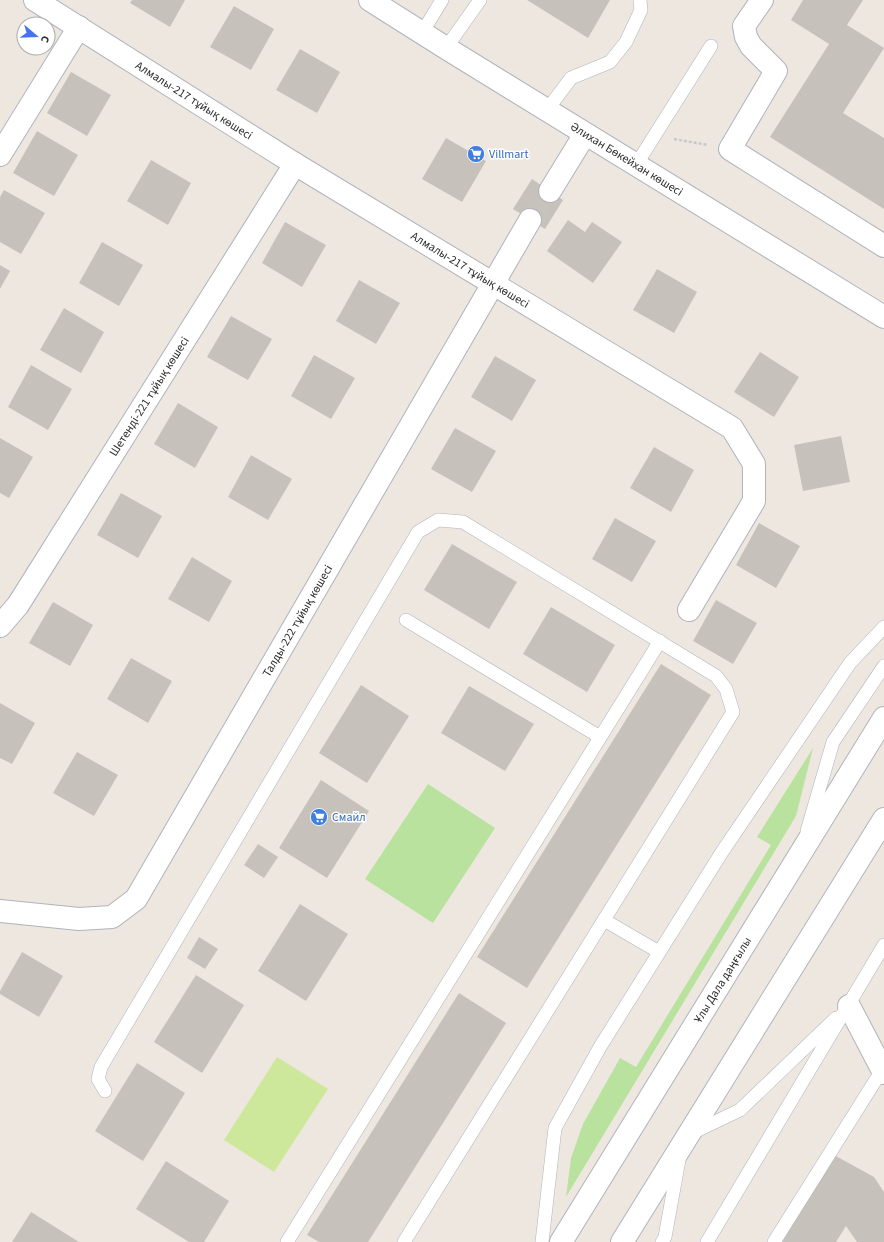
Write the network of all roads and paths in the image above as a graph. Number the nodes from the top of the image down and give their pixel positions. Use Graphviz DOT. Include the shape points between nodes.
graph roads {
  1 [pos="35,0"];
  2 [pos="370,0"];
  3 [pos="442,0"];
  4 [pos="480,0"];
  5 [pos="640,0"];
  6 [pos="762,0"];
  7 [pos="78,27"];
  8 [pos="422,32"];
  9 [pos="711,46"];
  10 [pos="446,48"];
  11 [pos="547,110"];
  12 [pos="585,134"];
  13 [pos="655,135"];
  14 [pos="730,148"];
  15 [pos="0,155"];
  16 [pos="294,164"];
  17 [pos="636,165"];
  18 [pos="550,191"];
  19 [pos="530,220"];
  20 [pos="884,246"];
  21 [pos="493,284"];
  22 [pos="884,317"];
  23 [pos="689,610"];
  24 [pos="406,620"];
  25 [pos="0,626"];
  26 [pos="884,627"];
  27 [pos="660,641"];
  28 [pos="884,666"];
  29 [pos="884,718"];
  30 [pos="600,737"];
  31 [pos="884,819"];
  32 [pos="800,854"];
  33 [pos="0,911"];
  34 [pos="604,920"];
  35 [pos="884,945"];
  36 [pos="660,952"];
  37 [pos="849,1006"];
  38 [pos="883,1072"];
  39 [pos="105,1092"];
  40 [pos="684,1141"];
  41 [pos="287,1242"];
  42 [pos="404,1242"];
  43 [pos="542,1242"];
  44 [pos="561,1242"];
  45 [pos="622,1242"];
  46 [pos="662,1242"];
  47 [pos="707,1242"];
  48 [pos="774,1242"];
  1 -- 7 [label="street, Алмалы-217 тұйық көшесі"];
  2 -- 8 [label="street, Әлихан Бөкейхан көшесі"];
  3 -- 8 [label="lane"];
  4 -- 10 [label="lane"];
  5 -- 11 [label="lane" via="641,10 626,42 610,62 571,78"];
  6 -- 14 [label="street" via="744,26 746,37 750,46 776,71"];
  7 -- 15 [label="street"];
  7 -- 16 [label="street, Алмалы-217 тұйық көшесі"];
  8 -- 10 [label="street, Әлихан Бөкейхан көшесі"];
  9 -- 13 [label="lane"];
  10 -- 11 [label="street, Әлихан Бөкейхан көшесі"];
  11 -- 12 [label="street, Әлихан Бөкейхан көшесі"];
  12 -- 17 [label="street, Әлихан Бөкейхан көшесі"];
  12 -- 18 [label="street"];
  13 -- 14 [label="path"];
  13 -- 17 [label="lane"];
  14 -- 20 [label="street"];
  16 -- 21 [label="street, Алмалы-217 тұйық көшесі"];
  16 -- 25 [label="street, Шетенді-221 тұйық көшесі" via="18,605"];
  17 -- 22 [label="street, Әлихан Бөкейхан көшесі"];
  19 -- 21 [label="street, Талды-222 тұйық көшесі"];
  21 -- 23 [label="street, Алмалы-217 тұйық көшесі" via="732,428 754,464 754,501"];
  21 -- 33 [label="street, Талды-222 тұйық көшесі" via="136,899 112,917 79,919"];
  24 -- 30 [label="lane"];
  26 -- 36 [label="lane" via="850,663 722,852"];
  27 -- 30 [label="lane"];
  27 -- 34 [label="lane" via="716,676 726,689 733,712"];
  27 -- 39 [label="lane" via="463,522 438,520 418,532 101,1067 98,1079"];
  28 -- 32 [label="lane" via="833,742"];
  29 -- 32 [label="street, Ұлы Дала даңғылы"];
  30 -- 41 [label="lane"];
  31 -- 40 [label="street"];
  32 -- 44 [label="street, Ұлы Дала даңғылы"];
  34 -- 36 [label="lane"];
  34 -- 42 [label="lane"];
  35 -- 37 [label="lane"];
  36 -- 43 [label="lane" via="600,1047 555,1128"];
  37 -- 38 [label="street"];
  37 -- 40 [label="lane" via="740,1110"];
  37 -- 47 [label="lane"];
  38 -- 48 [label="lane"];
  40 -- 45 [label="street"];
  40 -- 46 [label="lane"];
}
